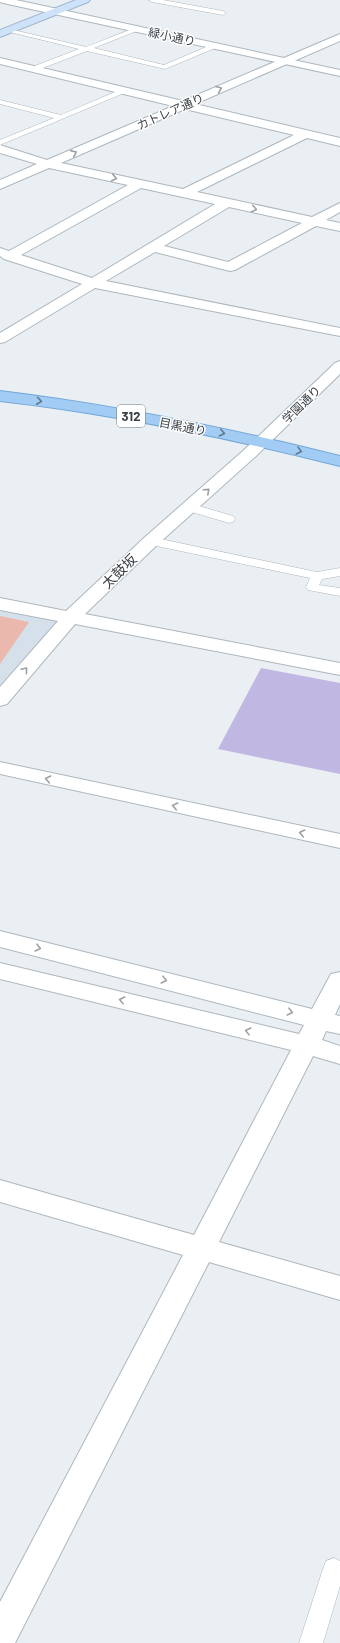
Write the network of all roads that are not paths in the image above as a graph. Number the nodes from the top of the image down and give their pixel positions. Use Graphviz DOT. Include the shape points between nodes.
graph roads {
  1 [pos="3,0"];
  2 [pos="85,0"];
  3 [pos="152,0"];
  4 [pos="56,11"];
  5 [pos="223,13"];
  6 [pos="137,29"];
  7 [pos="4,32"];
  8 [pos="340,37"];
  9 [pos="216,46"];
  10 [pos="86,49"];
  11 [pos="0,61"];
  12 [pos="286,61"];
  13 [pos="36,69"];
  14 [pos="340,73"];
  15 [pos="125,91"];
  16 [pos="0,102"];
  17 [pos="183,104"];
  18 [pos="61,118"];
  19 [pos="305,134"];
  20 [pos="340,142"];
  21 [pos="0,143"];
  22 [pos="0,149"];
  23 [pos="48,164"];
  24 [pos="140,184"];
  25 [pos="0,185"];
  26 [pos="184,194"];
  27 [pos="226,203"];
  28 [pos="340,207"];
  29 [pos="314,221"];
  30 [pos="340,227"];
  31 [pos="152,247"];
  32 [pos="5,254"];
  33 [pos="93,283"];
  34 [pos="340,332"];
  35 [pos="0,339"];
  36 [pos="340,366"];
  37 [pos="0,396"];
  38 [pos="0,411"];
  39 [pos="255,447"];
  40 [pos="340,461"];
  41 [pos="340,475"];
  42 [pos="189,507"];
  43 [pos="229,519"];
  44 [pos="151,541"];
  45 [pos="340,572"];
  46 [pos="317,576"];
  47 [pos="340,592"];
  48 [pos="0,604"];
  49 [pos="70,618"];
  50 [pos="340,669"];
  51 [pos="0,700"];
  52 [pos="0,768"];
  53 [pos="340,841"];
  54 [pos="0,939"];
  55 [pos="0,971"];
  56 [pos="340,980"];
  57 [pos="329,1022"];
  58 [pos="306,1045"];
  59 [pos="340,1055"];
  60 [pos="0,1191"];
  61 [pos="202,1248"];
  62 [pos="340,1288"];
  63 [pos="334,1569"];
  64 [pos="0,1637"];
  65 [pos="311,1643"];
  1 -- 4 [label="street, 緑小通り"];
  2 -- 4 [label="main road"];
  3 -- 5 [label="lane"];
  4 -- 6 [label="street, 緑小通り"];
  4 -- 7 [label="main road"];
  6 -- 9 [label="street, 緑小通り"];
  6 -- 10 [label="lane"];
  7 -- 10 [label="lane"];
  8 -- 12 [label="street, カトレア通り"];
  9 -- 10 [label="lane" via="165,67"];
  9 -- 12 [label="street, 緑小通り"];
  10 -- 13 [label="lane"];
  11 -- 13 [label="street"];
  12 -- 14 [label="street, 緑小通り"];
  17 -- 12 [label="street, カトレア通り, one-way"];
  13 -- 15 [label="street"];
  15 -- 17 [label="street"];
  15 -- 18 [label="lane"];
  16 -- 18 [label="lane"];
  17 -- 19 [label="street"];
  23 -- 17 [label="street, カトレア通り, one-way"];
  18 -- 21 [label="lane"];
  19 -- 20 [label="street"];
  19 -- 26 [label="street"];
  22 -- 23 [label="street"];
  23 -- 24 [label="street, one-way"];
  23 -- 25 [label="street, カトレア通り"];
  24 -- 26 [label="street"];
  24 -- 32 [label="street"];
  26 -- 27 [label="street"];
  27 -- 29 [label="street, one-way"];
  27 -- 31 [label="street"];
  28 -- 29 [label="street"];
  29 -- 30 [label="street"];
  29 -- 31 [label="street" via="230,267"];
  31 -- 33 [label="street"];
  32 -- 33 [label="street"];
  33 -- 34 [label="street"];
  33 -- 35 [label="street"];
  36 -- 39 [label="street, 学園通り"];
  37 -- 39 [label="main road, 目黒通り / 312, one-way" via="76,406"];
  38 -- 39 [label="main road, 目黒通り / 312"];
  39 -- 40 [label="main road, 目黒通り / 312, one-way"];
  39 -- 41 [label="main road, 目黒通り / 312"];
  42 -- 39 [label="street, 太鼓坂, one-way"];
  42 -- 43 [label="lane"];
  42 -- 44 [label="street, 太鼓坂"];
  44 -- 46 [label="lane"];
  44 -- 49 [label="street, 太鼓坂"];
  45 -- 46 [label="lane"];
  46 -- 47 [label="lane" via="312,587"];
  48 -- 49 [label="street"];
  49 -- 50 [label="street"];
  51 -- 49 [label="street, 太鼓坂, one-way"];
  53 -- 52 [label="street, one-way"];
  54 -- 57 [label="street, one-way"];
  58 -- 55 [label="street, one-way"];
  56 -- 57 [label="street"];
  57 -- 58 [label="street"];
  58 -- 59 [label="street"];
  58 -- 61 [label="street"];
  60 -- 61 [label="street"];
  61 -- 62 [label="street"];
  61 -- 64 [label="street"];
  63 -- 65 [label="lane"];
}
